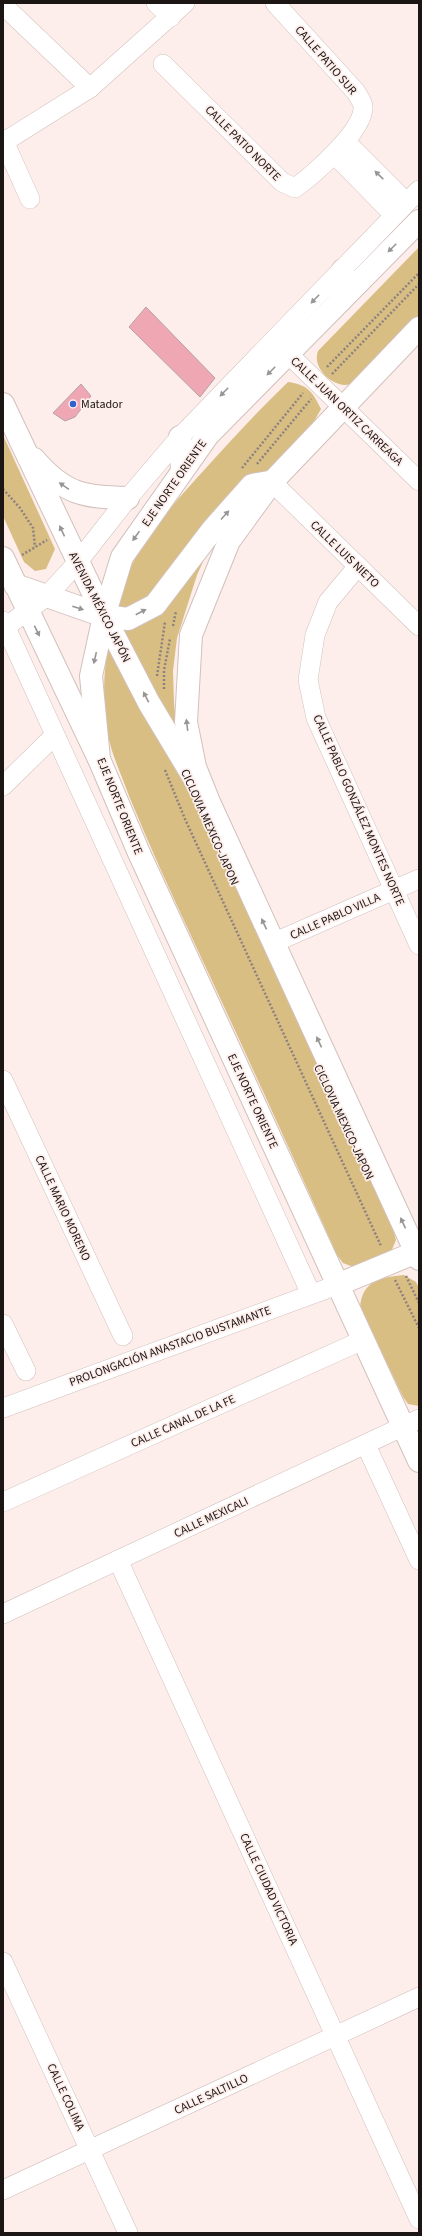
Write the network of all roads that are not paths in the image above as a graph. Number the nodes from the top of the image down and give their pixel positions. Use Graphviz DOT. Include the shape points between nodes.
graph roads {
  1 [pos="156,3"];
  2 [pos="185,3"];
  3 [pos="275,3"];
  4 [pos="3,5"];
  5 [pos="171,17"];
  6 [pos="163,64"];
  7 [pos="90,88"];
  8 [pos="4,141"];
  9 [pos="340,148"];
  10 [pos="30,200"];
  11 [pos="407,202"];
  12 [pos="419,220"];
  13 [pos="343,270"];
  14 [pos="340,301"];
  15 [pos="419,329"];
  16 [pos="282,347"];
  17 [pos="3,404"];
  18 [pos="343,407"];
  19 [pos="180,436"];
  20 [pos="22,445"];
  21 [pos="182,471"];
  22 [pos="419,481"];
  23 [pos="272,482"];
  24 [pos="128,498"];
  25 [pos="12,557"];
  26 [pos="77,563"];
  27 [pos="358,566"];
  28 [pos="15,585"];
  29 [pos="46,597"];
  30 [pos="27,612"];
  31 [pos="104,616"];
  32 [pos="4,626"];
  33 [pos="419,626"];
  34 [pos="54,736"];
  35 [pos="99,759"];
  36 [pos="3,786"];
  37 [pos="209,802"];
  38 [pos="419,879"];
  39 [pos="394,891"];
  40 [pos="273,943"];
  41 [pos="419,945"];
  42 [pos="3,1080"];
  43 [pos="406,1260"];
  44 [pos="337,1284"];
  45 [pos="311,1294"];
  46 [pos="3,1324"];
  47 [pos="123,1336"];
  48 [pos="363,1340"];
  49 [pos="26,1371"];
  50 [pos="3,1408"];
  51 [pos="411,1423"];
  52 [pos="366,1445"];
  53 [pos="419,1461"];
  54 [pos="3,1502"];
  55 [pos="118,1560"];
  56 [pos="419,1560"];
  57 [pos="3,1614"];
  58 [pos="3,1962"];
  59 [pos="419,1998"];
  60 [pos="336,2037"];
  61 [pos="90,2150"];
  62 [pos="3,2190"];
  63 [pos="419,2218"];
  64 [pos="128,2233"];
  1 -- 5 [label="street"];
  2 -- 5 [label="street"];
  3 -- 9 [label="street, CALLE PATIO SUR" via="356,92 363,105 362,114"];
  4 -- 7 [label="street"];
  5 -- 7 [label="street"];
  6 -- 9 [label="street, CALLE PATIO NORTE" via="282,182 295,188"];
  7 -- 8 [label="street"];
  8 -- 10 [label="street"];
  9 -- 11 [label="street"];
  11 -- 13 [label="street"];
  12 -- 14 [label="main road, EJE NORTE ORIENTE, one-way"];
  13 -- 14 [label="main road"];
  13 -- 16 [label="street, one-way"];
  14 -- 16 [label="main road, EJE NORTE ORIENTE"];
  15 -- 18 [label="main road"];
  16 -- 18 [label="street, CALLE JUAN ORTIZ CARREAGA"];
  16 -- 19 [label="street, one-way"];
  16 -- 21 [label="main road, EJE NORTE ORIENTE, one-way" via="208,435"];
  17 -- 20 [label="main road, AVENIDA MÉXICO JAPÓN"];
  18 -- 22 [label="street, CALLE JUAN ORTIZ CARREAGA"];
  18 -- 23 [label="main road"];
  19 -- 21 [label="main road"];
  19 -- 24 [label="street"];
  24 -- 20 [label="main road, one-way" via="91,497 69,490 45,473"];
  26 -- 20 [label="main road, AVENIDA MÉXICO JAPÓN, one-way"];
  21 -- 31 [label="main road, EJE NORTE ORIENTE, one-way" via="122,556"];
  23 -- 27 [label="street, CALLE LUIS NIETO"];
  31 -- 23 [label="main road, one-way" via="128,619 155,605 213,529 252,485"];
  37 -- 23 [label="main road, one-way" via="195,767 186,722 191,635 229,541"];
  24 -- 26 [label="street"];
  25 -- 28 [label="main road"];
  26 -- 29 [label="street"];
  26 -- 31 [label="main road, AVENIDA MÉXICO JAPÓN"];
  27 -- 33 [label="street, CALLE LUIS NIETO"];
  27 -- 39 [label="street, CALLE PABLO GONZÁLEZ MONTES NORTE" via="328,602 314,635 308,680 316,718"];
  28 -- 29 [label="main road"];
  28 -- 30 [label="main road"];
  29 -- 30 [label="street"];
  29 -- 31 [label="main road, one-way"];
  30 -- 32 [label="street"];
  30 -- 35 [label="main road, one-way"];
  31 -- 35 [label="main road, EJE NORTE ORIENTE, one-way" via="91,676"];
  37 -- 31 [label="main road, AVENIDA MÉXICO JAPÓN, one-way" via="149,703"];
  32 -- 34 [label="street"];
  34 -- 36 [label="street"];
  34 -- 45 [label="street"];
  35 -- 44 [label="main road, EJE NORTE ORIENTE" via="138,853"];
  40 -- 37 [label="main road, one-way"];
  38 -- 39 [label="street, CALLE PABLO VILLA"];
  39 -- 40 [label="street, CALLE PABLO VILLA"];
  39 -- 41 [label="street, CALLE PABLO GONZÁLEZ MONTES NORTE"];
  43 -- 40 [label="main road, one-way"];
  42 -- 47 [label="street, CALLE MARIO MORENO"];
  43 -- 44 [label="main road"];
  44 -- 45 [label="street, PROLONGACIÓN ANASTACIO BUSTAMANTE"];
  44 -- 48 [label="main road, EJE NORTE ORIENTE"];
  45 -- 50 [label="street, PROLONGACIÓN ANASTACIO BUSTAMANTE"];
  46 -- 49 [label="street"];
  48 -- 51 [label="main road, EJE NORTE ORIENTE"];
  48 -- 54 [label="street, CALLE CANAL DE LA FE"];
  51 -- 52 [label="street, CALLE MEXICALI"];
  51 -- 53 [label="main road, EJE NORTE ORIENTE"];
  52 -- 55 [label="street, CALLE MEXICALI"];
  52 -- 56 [label="street"];
  55 -- 57 [label="street, CALLE MEXICALI"];
  55 -- 60 [label="street, CALLE CIUDAD VICTORIA"];
  58 -- 61 [label="street, CALLE COLIMA"];
  59 -- 60 [label="street, CALLE SALTILLO"];
  60 -- 61 [label="street, CALLE SALTILLO"];
  60 -- 63 [label="street, CALLE CIUDAD VICTORIA"];
  61 -- 62 [label="street, CALLE SALTILLO"];
  61 -- 64 [label="street, CALLE COLIMA"];
}
